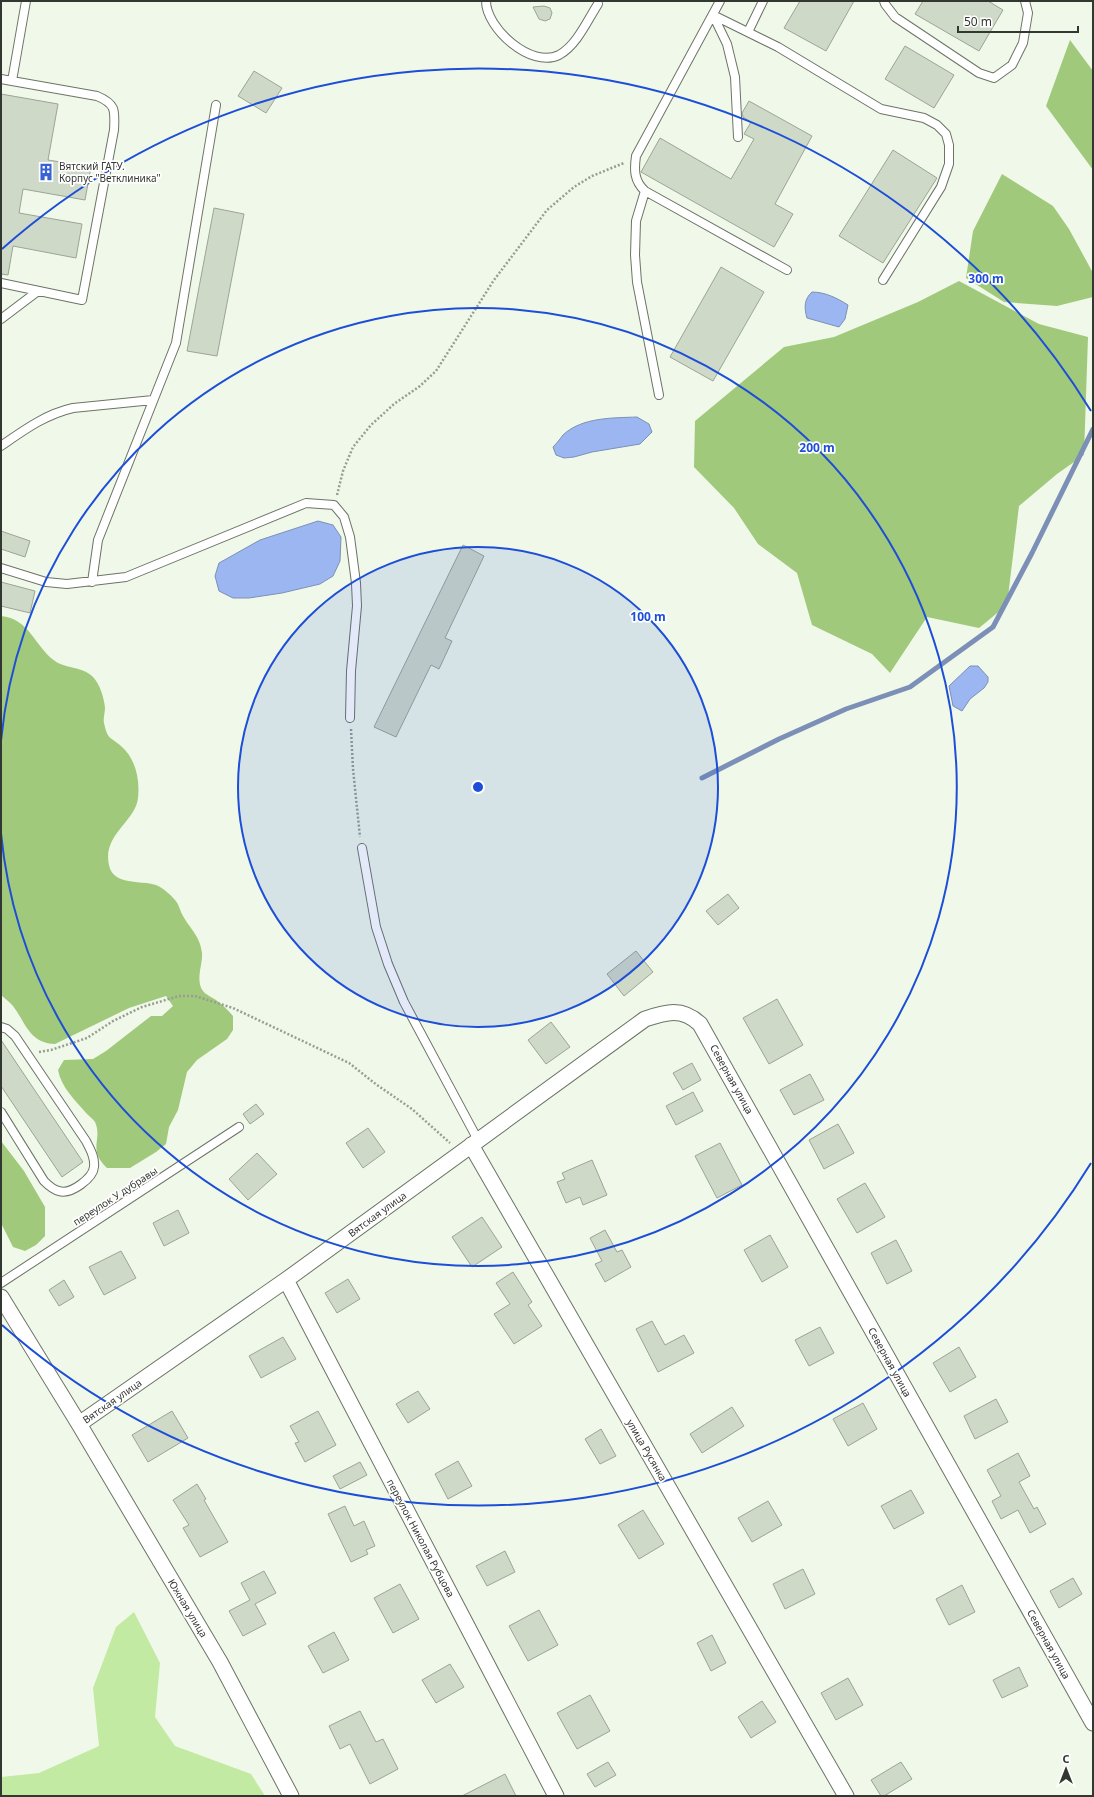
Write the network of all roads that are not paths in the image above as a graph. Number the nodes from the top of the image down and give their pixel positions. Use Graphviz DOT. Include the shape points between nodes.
graph roads {
  1 [pos="26,1"];
  2 [pos="486,1"];
  3 [pos="720,1"];
  4 [pos="764,1"];
  5 [pos="884,1"];
  6 [pos="1025,1"];
  7 [pos="598,4"];
  8 [pos="712,15"];
  9 [pos="748,32"];
  10 [pos="1,79"];
  11 [pos="12,81"];
  12 [pos="216,105"];
  13 [pos="738,137"];
  14 [pos="645,191"];
  15 [pos="787,270"];
  16 [pos="884,280"];
  17 [pos="1,284"];
  18 [pos="38,291"];
  19 [pos="1,319"];
  20 [pos="659,395"];
  21 [pos="153,400"];
  22 [pos="1,446"];
  23 [pos="1,568"];
  24 [pos="92,582"];
  25 [pos="350,718"];
  26 [pos="362,848"];
  27 [pos="678,1012"];
  28 [pos="1,1027"];
  29 [pos="1,1112"];
  30 [pos="239,1127"];
  31 [pos="470,1146"];
  32 [pos="286,1280"];
  33 [pos="1,1283"];
  34 [pos="1,1297"];
  35 [pos="79,1424"];
  36 [pos="1093,1723"];
  37 [pos="291,1796"];
  38 [pos="556,1796"];
  39 [pos="846,1796"];
  1 -- 11 [label="lane"];
  2 -- 7 [label="lane" via="487,13 505,37 521,49 547,58 567,49"];
  3 -- 8 [label="lane"];
  4 -- 9 [label="lane"];
  5 -- 6 [label="lane" via="896,17 979,73 994,78 1012,65 1023,43 1028,13"];
  8 -- 9 [label="lane"];
  8 -- 13 [label="lane" via="727,44 735,77"];
  8 -- 14 [label="lane" via="636,156 635,177 638,186"];
  9 -- 16 [label="lane" via="778,47 881,109 924,118 946,134 949,164 941,187"];
  10 -- 11 [label="lane"];
  11 -- 18 [label="lane" via="97,96 107,100 112,105 114,113 114,130 82,300"];
  12 -- 21 [label="lane" via="176,343"];
  14 -- 15 [label="lane"];
  14 -- 20 [label="lane" via="636,221 635,255 637,282"];
  17 -- 18 [label="lane"];
  18 -- 19 [label="lane"];
  21 -- 22 [label="lane" via="60,410"];
  21 -- 24 [label="lane" via="98,540"];
  23 -- 24 [label="lane" via="46,582"];
  24 -- 25 [label="lane" via="126,577 306,503 334,505 344,517 350,537 356,583 357,606"];
  26 -- 31 [label="lane" via="376,927 388,964"];
  27 -- 31 [label="street, Вятская улица" via="644,1019"];
  27 -- 36 [label="street, Северная улица" via="692,1016 700,1024"];
  28 -- 29 [label="lane" via="15,1036 86,1141 94,1155 94,1168 90,1177 70,1191 60,1192 51,1187 44,1181"];
  30 -- 33 [label="lane, переулок У дубравы"];
  31 -- 32 [label="street, Вятская улица"];
  31 -- 39 [label="street, улица Русянка"];
  32 -- 35 [label="street, Вятская улица"];
  32 -- 38 [label="street, переулок Николая Рубцова"];
  34 -- 35 [label="street, Южная улица"];
  35 -- 37 [label="street, Южная улица" via="220,1662"];
}
